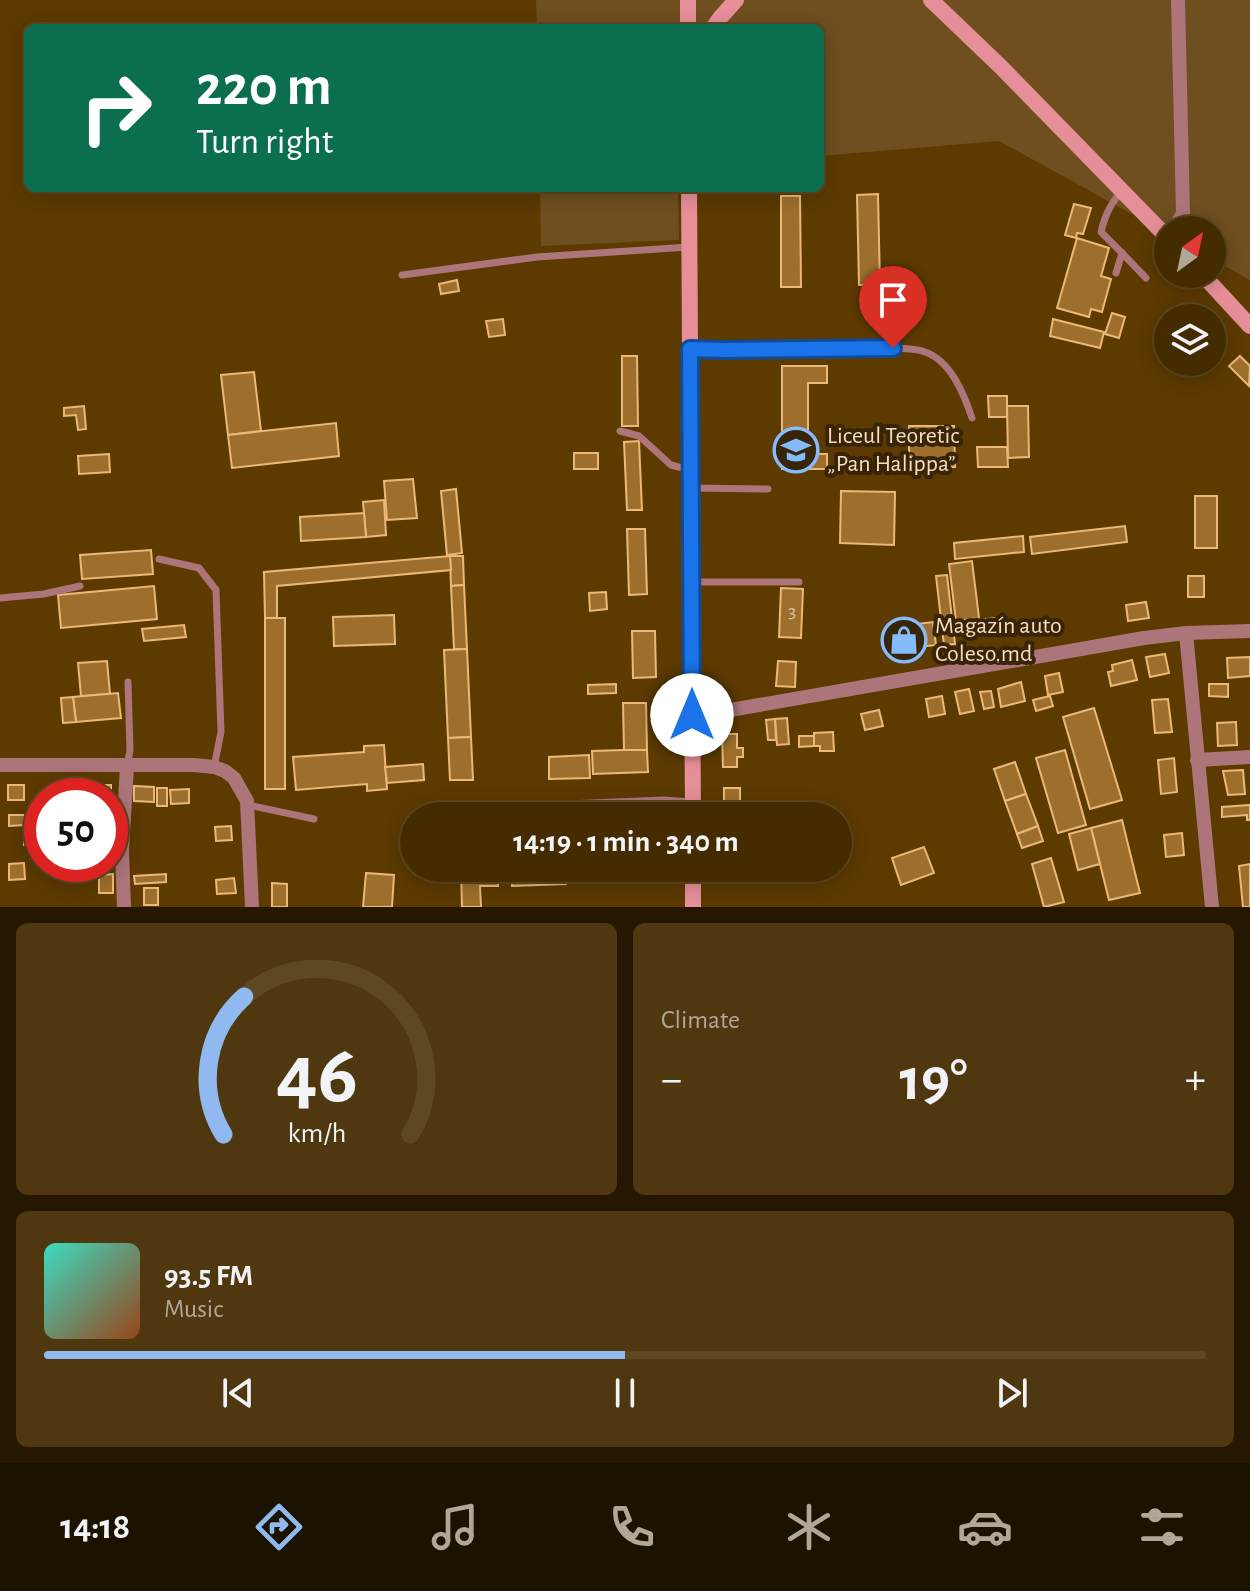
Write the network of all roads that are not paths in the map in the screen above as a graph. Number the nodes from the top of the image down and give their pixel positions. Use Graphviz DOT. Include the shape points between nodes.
graph roads {
  1 [pos="688,0"];
  2 [pos="736,0"];
  3 [pos="931,0"];
  4 [pos="1178,0"];
  5 [pos="688,24"];
  6 [pos="716,24"];
  7 [pos="1122,191"];
  8 [pos="689,192"];
  9 [pos="1181,216"];
  10 [pos="1154,224"];
  11 [pos="689,247"];
  12 [pos="1122,253"];
  13 [pos="1116,273"];
  14 [pos="402,275"];
  15 [pos="1146,278"];
  16 [pos="1215,288"];
  17 [pos="1250,326"];
  18 [pos="690,349"];
  19 [pos="972,418"];
  20 [pos="620,431"];
  21 [pos="691,470"];
  22 [pos="691,488"];
  23 [pos="768,489"];
  24 [pos="159,559"];
  25 [pos="691,582"];
  26 [pos="799,582"];
  27 [pos="80,586"];
  28 [pos="0,598"];
  29 [pos="1250,631"];
  30 [pos="1186,633"];
  31 [pos="128,682"];
  32 [pos="692,715"];
  33 [pos="1250,757"];
  34 [pos="1197,760"];
  35 [pos="0,765"];
  36 [pos="127,766"];
  37 [pos="214,767"];
  38 [pos="615,802"];
  39 [pos="670,802"];
  40 [pos="693,802"];
  41 [pos="248,805"];
  42 [pos="314,819"];
  43 [pos="693,882"];
  44 [pos="124,907"];
  45 [pos="252,907"];
  46 [pos="693,907"];
  47 [pos="1212,907"];
  1 -- 5 [label="main road"];
  2 -- 6 [label="main road"];
  3 -- 7 [label="main road"];
  4 -- 9 [label="street"];
  7 -- 10 [label="main road"];
  7 -- 12 [label="lane" via="1105,215 1101,232"];
  8 -- 11 [label="main road"];
  11 -- 14 [label="lane" via="537,257"];
  11 -- 18 [label="main road"];
  12 -- 13 [label="lane"];
  12 -- 15 [label="lane"];
  16 -- 17 [label="main road"];
  18 -- 19 [label="lane" via="920,350 945,367 964,392"];
  18 -- 21 [label="main road"];
  20 -- 21 [label="lane" via="639,436 671,465"];
  21 -- 22 [label="main road"];
  22 -- 23 [label="lane"];
  22 -- 25 [label="main road"];
  24 -- 37 [label="lane" via="199,568 216,590 221,732"];
  25 -- 26 [label="lane"];
  25 -- 32 [label="main road"];
  27 -- 28 [label="lane"];
  29 -- 30 [label="street"];
  30 -- 32 [label="street"];
  30 -- 34 [label="street"];
  31 -- 36 [label="lane"];
  32 -- 40 [label="main road"];
  33 -- 34 [label="street"];
  34 -- 47 [label="street"];
  35 -- 36 [label="street"];
  36 -- 37 [label="street"];
  36 -- 44 [label="street"];
  37 -- 41 [label="street" via="234,778"];
  38 -- 39 [label="lane"];
  41 -- 42 [label="lane"];
  41 -- 45 [label="street"];
  43 -- 46 [label="main road"];
}
